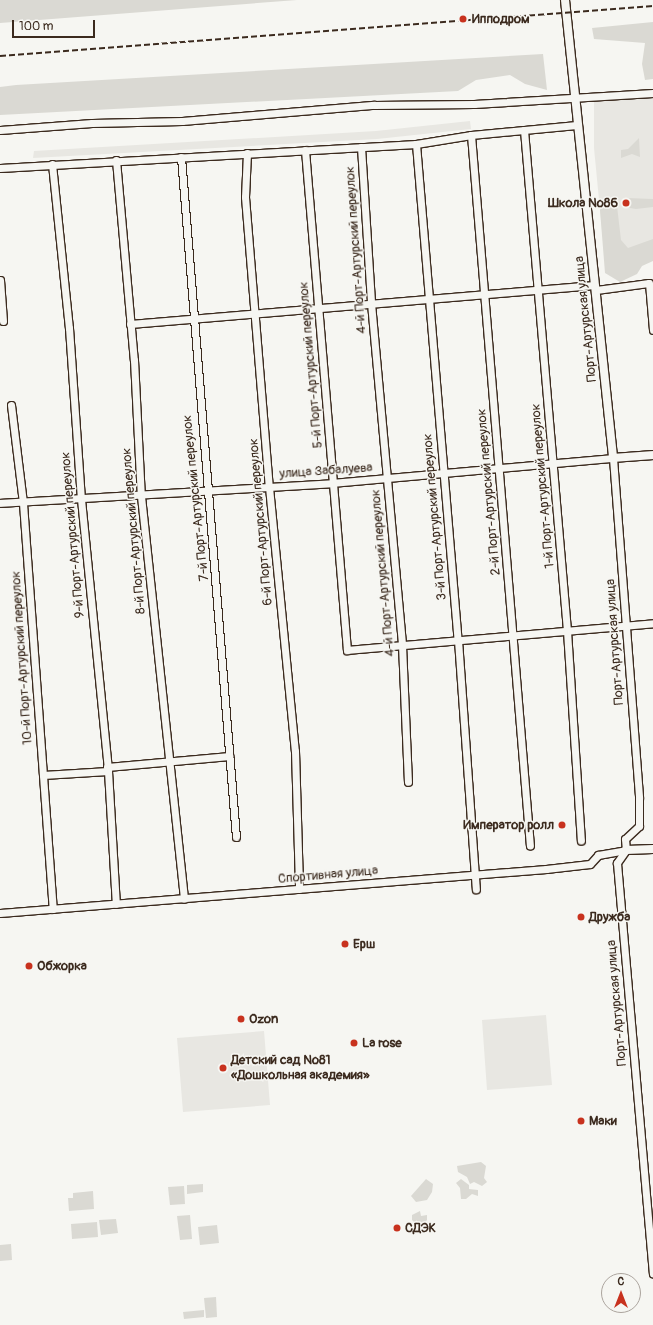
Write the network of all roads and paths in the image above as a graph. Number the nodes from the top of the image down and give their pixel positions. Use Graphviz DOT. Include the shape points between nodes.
graph roads {
  1 [pos="565,0"];
  2 [pos="653,93"];
  3 [pos="574,98"];
  4 [pos="577,124"];
  5 [pos="0,130"];
  6 [pos="524,130"];
  7 [pos="471,135"];
  8 [pos="416,144"];
  9 [pos="361,147"];
  10 [pos="305,150"];
  11 [pos="247,153"];
  12 [pos="181,157"];
  13 [pos="116,160"];
  14 [pos="52,164"];
  15 [pos="0,168"];
  16 [pos="0,280"];
  17 [pos="595,287"];
  18 [pos="538,290"];
  19 [pos="483,294"];
  20 [pos="428,299"];
  21 [pos="371,304"];
  22 [pos="318,308"];
  23 [pos="257,314"];
  24 [pos="192,319"];
  25 [pos="4,321"];
  26 [pos="130,324"];
  27 [pos="653,330"];
  28 [pos="11,405"];
  29 [pos="653,455"];
  30 [pos="613,458"];
  31 [pos="553,463"];
  32 [pos="499,468"];
  33 [pos="443,473"];
  34 [pos="387,478"];
  35 [pos="332,483"];
  36 [pos="269,487"];
  37 [pos="206,492"];
  38 [pos="141,496"];
  39 [pos="81,499"];
  40 [pos="23,502"];
  41 [pos="0,503"];
  42 [pos="653,623"];
  43 [pos="626,626"];
  44 [pos="567,631"];
  45 [pos="514,636"];
  46 [pos="458,640"];
  47 [pos="402,645"];
  48 [pos="230,756"];
  49 [pos="169,761"];
  50 [pos="107,769"];
  51 [pos="43,775"];
  52 [pos="408,782"];
  53 [pos="236,837"];
  54 [pos="581,841"];
  55 [pos="530,846"];
  56 [pos="653,848"];
  57 [pos="626,850"];
  58 [pos="475,875"];
  59 [pos="299,889"];
  60 [pos="476,889"];
  61 [pos="184,899"];
  62 [pos="116,904"];
  63 [pos="53,909"];
  64 [pos="0,913"];
  65 [pos="653,1273"];
  1 -- 3 [label="street, Порт-Артурская улица"];
  2 -- 3 [label="street"];
  3 -- 4 [label="street, Порт-Артурская улица"];
  3 -- 5 [label="street" via="474,104 379,105 189,120 92,123"];
  4 -- 6 [label="street"];
  4 -- 17 [label="street, Порт-Артурская улица"];
  6 -- 7 [label="street"];
  6 -- 18 [label="street, 1-й Порт-Артурский переулок"];
  7 -- 8 [label="street"];
  7 -- 19 [label="street, 2-й Порт-Артурский переулок"];
  8 -- 9 [label="street"];
  8 -- 20 [label="street, 3-й Порт-Артурский переулок"];
  9 -- 10 [label="street"];
  9 -- 21 [label="street, 4-й Порт-Артурский переулок"];
  10 -- 11 [label="street"];
  10 -- 22 [label="street, 5-й Порт-Артурский переулок"];
  11 -- 12 [label="street"];
  11 -- 23 [label="street, 6-й Порт-Артурский переулок" via="245,197"];
  12 -- 13 [label="street"];
  12 -- 24 [label="street, 7-й Порт-Артурский переулок"];
  13 -- 14 [label="street"];
  13 -- 26 [label="street, 8-й Порт-Артурский переулок"];
  14 -- 15 [label="street"];
  14 -- 39 [label="street, 9-й Порт-Артурский переулок" via="69,328"];
  16 -- 25 [label="street"];
  17 -- 18 [label="street"];
  17 -- 27 [label="street" via="649,283"];
  17 -- 30 [label="street, Порт-Артурская улица"];
  18 -- 19 [label="street"];
  18 -- 31 [label="street, 1-й Порт-Артурский переулок"];
  19 -- 20 [label="street"];
  19 -- 32 [label="street, 2-й Порт-Артурский переулок"];
  20 -- 21 [label="street"];
  20 -- 33 [label="street, 3-й Порт-Артурский переулок"];
  21 -- 22 [label="street"];
  21 -- 34 [label="street, 4-й Порт-Артурский переулок"];
  22 -- 23 [label="street"];
  22 -- 35 [label="street, 5-й Порт-Артурский переулок"];
  23 -- 24 [label="street"];
  23 -- 36 [label="street, 6-й Порт-Артурский переулок"];
  24 -- 26 [label="street"];
  24 -- 37 [label="street, 7-й Порт-Артурский переулок"];
  26 -- 38 [label="street, 8-й Порт-Артурский переулок"];
  28 -- 40 [label="street, 10-й Порт-Артурский переулок"];
  29 -- 30 [label="street, улица Забалуева"];
  30 -- 31 [label="street, улица Забалуева"];
  30 -- 43 [label="street, Порт-Артурская улица"];
  31 -- 32 [label="street, улица Забалуева"];
  31 -- 44 [label="street, 1-й Порт-Артурский переулок"];
  32 -- 33 [label="street, улица Забалуева"];
  32 -- 45 [label="street, 2-й Порт-Артурский переулок"];
  33 -- 34 [label="street, улица Забалуева"];
  33 -- 46 [label="street, 3-й Порт-Артурский переулок"];
  34 -- 35 [label="street, улица Забалуева"];
  34 -- 47 [label="street, 4-й Порт-Артурский переулок"];
  35 -- 36 [label="street, улица Забалуева"];
  35 -- 47 [label="street, 5-й Порт-Артурский переулок" via="347,650"];
  36 -- 37 [label="street, улица Забалуева"];
  36 -- 59 [label="street, 6-й Порт-Артурский переулок" via="295,751"];
  37 -- 38 [label="street, улица Забалуева"];
  37 -- 48 [label="street, 7-й Порт-Артурский переулок" via="219,604"];
  38 -- 39 [label="street, улица Забалуева"];
  38 -- 49 [label="street, 8-й Порт-Артурский переулок"];
  39 -- 40 [label="street, улица Забалуева"];
  39 -- 50 [label="street, 9-й Порт-Артурский переулок"];
  40 -- 41 [label="street, улица Забалуева"];
  40 -- 51 [label="street, 10-й Порт-Артурский переулок"];
  42 -- 43 [label="street"];
  43 -- 44 [label="street"];
  43 -- 57 [label="street, Порт-Артурская улица" via="640,798 639,826 625,838"];
  44 -- 45 [label="street"];
  44 -- 54 [label="street, 1-й Порт-Артурский переулок"];
  45 -- 46 [label="street"];
  45 -- 55 [label="street, 2-й Порт-Артурский переулок"];
  46 -- 47 [label="street"];
  46 -- 58 [label="street, 3-й Порт-Артурский переулок"];
  47 -- 52 [label="street, 4-й Порт-Артурский переулок"];
  48 -- 49 [label="street"];
  48 -- 53 [label="street, 7-й Порт-Артурский переулок"];
  49 -- 50 [label="street"];
  49 -- 61 [label="street, 8-й Порт-Артурский переулок"];
  50 -- 51 [label="street"];
  50 -- 62 [label="street, 9-й Порт-Артурский переулок"];
  51 -- 63 [label="street, 10-й Порт-Артурский переулок"];
  56 -- 57 [label="street, Спортивная улица"];
  57 -- 58 [label="street, Спортивная улица" via="598,855 590,864"];
  57 -- 65 [label="street, Порт-Артурская улица" via="618,863"];
  58 -- 59 [label="street, Спортивная улица"];
  58 -- 60 [label="street, 3-й Порт-Артурский переулок"];
  59 -- 61 [label="street, Спортивная улица"];
  61 -- 62 [label="street, Спортивная улица"];
  62 -- 63 [label="street, Спортивная улица"];
  63 -- 64 [label="street, Спортивная улица"];
}
